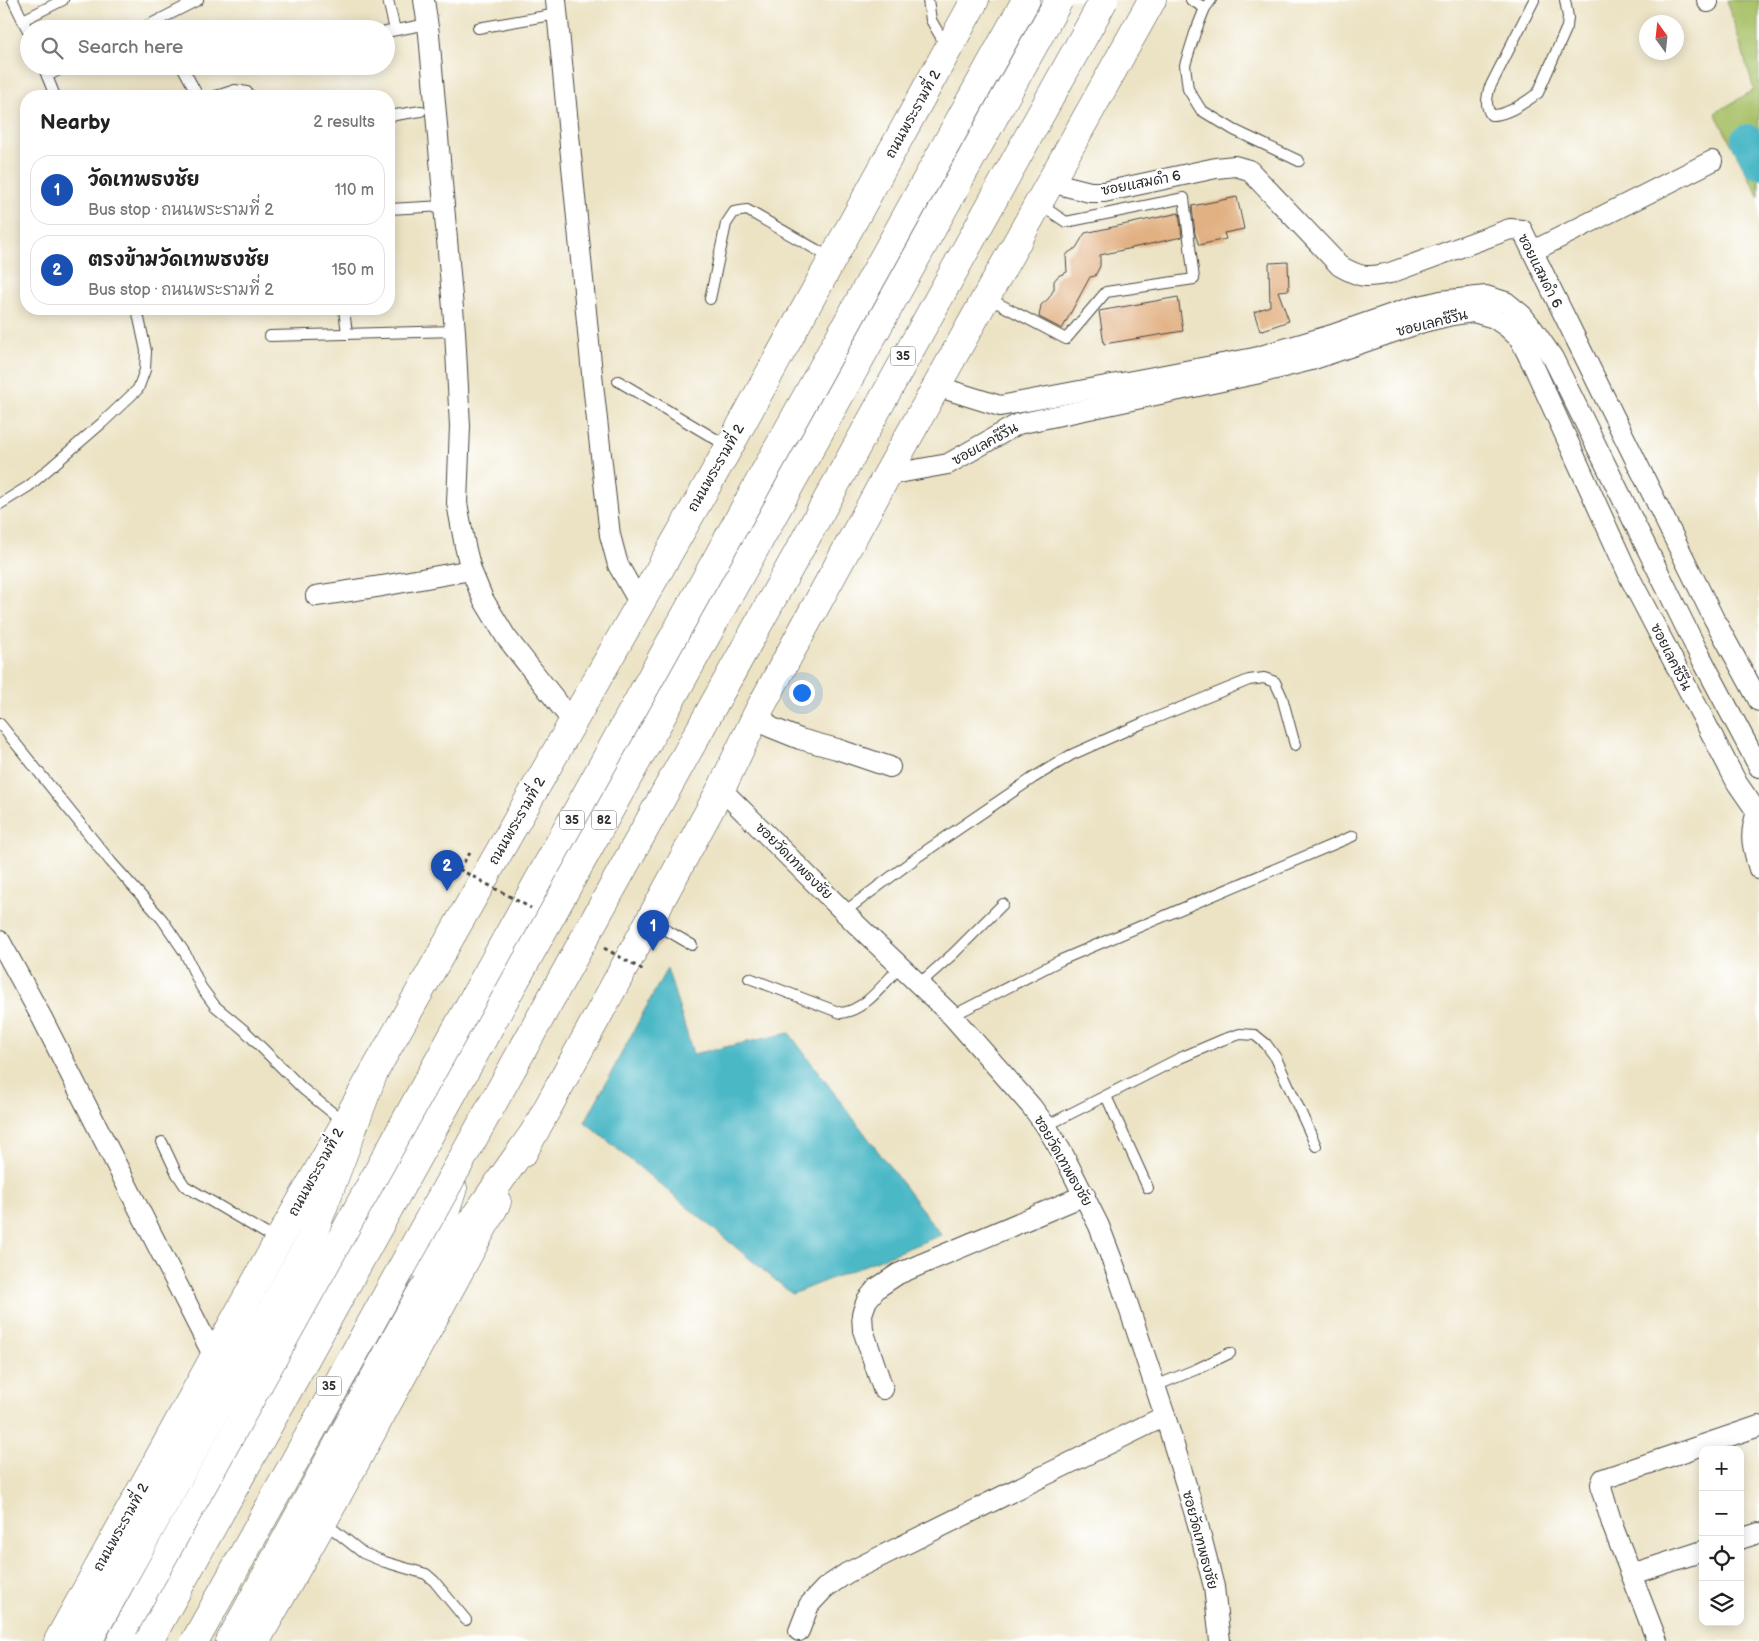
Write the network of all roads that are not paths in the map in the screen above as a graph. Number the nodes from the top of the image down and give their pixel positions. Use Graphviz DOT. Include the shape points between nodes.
graph roads {
  1 [pos="13,0"];
  2 [pos="63,0"];
  3 [pos="198,0"];
  4 [pos="388,0"];
  5 [pos="424,0"];
  6 [pos="928,0"];
  7 [pos="975,0"];
  8 [pos="1026,0"];
  9 [pos="1059,0"];
  10 [pos="1103,0"];
  11 [pos="1152,0"];
  12 [pos="1191,0"];
  13 [pos="1534,0"];
  14 [pos="1565,0"];
  15 [pos="1208,4"];
  16 [pos="556,7"];
  17 [pos="23,20"];
  18 [pos="166,20"];
  19 [pos="390,20"];
  20 [pos="428,24"];
  21 [pos="478,28"];
  22 [pos="395,30"];
  23 [pos="948,49"];
  24 [pos="47,75"];
  25 [pos="187,75"];
  26 [pos="53,90"];
  27 [pos="195,90"];
  28 [pos="421,111"];
  29 [pos="395,115"];
  30 [pos="1299,161"];
  31 [pos="1712,161"];
  32 [pos="1044,193"];
  33 [pos="444,206"];
  34 [pos="395,209"];
  35 [pos="1532,251"];
  36 [pos="833,259"];
  37 [pos="986,297"];
  38 [pos="710,299"];
  39 [pos="138,315"];
  40 [pos="345,315"];
  41 [pos="455,331"];
  42 [pos="347,334"];
  43 [pos="270,336"];
  44 [pos="1553,358"];
  45 [pos="1257,366"];
  46 [pos="1535,369"];
  47 [pos="618,381"];
  48 [pos="936,386"];
  49 [pos="729,447"];
  50 [pos="887,475"];
  51 [pos="0,504"];
  52 [pos="471,570"];
  53 [pos="316,596"];
  54 [pos="640,602"];
  55 [pos="1759,701"];
  56 [pos="758,712"];
  57 [pos="573,722"];
  58 [pos="0,724"];
  59 [pos="1295,745"];
  60 [pos="890,767"];
  61 [pos="1759,767"];
  62 [pos="721,788"];
  63 [pos="1758,812"];
  64 [pos="1353,836"];
  65 [pos="1759,869"];
  66 [pos="1002,904"];
  67 [pos="844,912"];
  68 [pos="650,920"];
  69 [pos="0,941"];
  70 [pos="692,945"];
  71 [pos="900,967"];
  72 [pos="749,978"];
  73 [pos="919,984"];
  74 [pos="952,1016"];
  75 [pos="374,1072"];
  76 [pos="1106,1096"];
  77 [pos="417,1100"];
  78 [pos="344,1122"];
  79 [pos="1046,1126"];
  80 [pos="471,1131"];
  81 [pos="536,1131"];
  82 [pos="162,1142"];
  83 [pos="1316,1146"];
  84 [pos="1148,1188"];
  85 [pos="1085,1195"];
  86 [pos="312,1237"];
  87 [pos="278,1241"];
  88 [pos="419,1296"];
  89 [pos="1230,1353"];
  90 [pos="214,1357"];
  91 [pos="1155,1386"];
  92 [pos="883,1389"];
  93 [pos="1164,1416"];
  94 [pos="1759,1426"];
  95 [pos="323,1522"];
  96 [pos="1759,1533"];
  97 [pos="1744,1538"];
  98 [pos="1699,1552"];
  99 [pos="1632,1574"];
  100 [pos="466,1620"];
  101 [pos="799,1631"];
  102 [pos="58,1641"];
  103 [pos="88,1641"];
  104 [pos="121,1641"];
  105 [pos="149,1641"];
  106 [pos="187,1641"];
  107 [pos="195,1641"];
  108 [pos="230,1641"];
  109 [pos="256,1641"];
  110 [pos="1220,1641"];
  111 [pos="1657,1641"];
  1 -- 17 [label="lane"];
  2 -- 17 [label="lane"];
  3 -- 18 [label="lane"];
  4 -- 19 [label="lane"];
  5 -- 20 [label="street"];
  6 -- 23 [label="lane" via="931,20"];
  7 -- 23 [label="main road, ถนนพระรามที่ 2"];
  8 -- 77 [label="main road, 35"];
  9 -- 105 [label="main road, 82, bridge"];
  10 -- 80 [label="main road, 35"];
  10 -- 107 [label="main road, bridge"];
  11 -- 32 [label="main road"];
  12 -- 15 [label="lane"];
  13 -- 14 [label="lane" via="1489,89 1487,100 1491,114 1499,115 1538,93 1567,27"];
  15 -- 30 [label="lane" via="1185,66 1188,89 1201,110 1234,130"];
  16 -- 21 [label="lane"];
  16 -- 54 [label="street" via="610,535 618,565"];
  20 -- 22 [label="lane"];
  20 -- 33 [label="street"];
  23 -- 36 [label="main road, ถนนพระรามที่ 2"];
  24 -- 26 [label="lane"];
  25 -- 27 [label="lane"];
  28 -- 29 [label="lane"];
  31 -- 35 [label="street"];
  32 -- 35 [label="street, ซอยแสมดำ 6" via="1104,192 1236,166 1249,170 1340,266 1356,275 1371,277 1390,273 1510,229 1522,230"];
  32 -- 37 [label="main road"];
  32 -- 37 [label="lane" via="1066,222 1184,198 1194,279 1106,292 1066,339"];
  33 -- 34 [label="lane"];
  33 -- 41 [label="street"];
  35 -- 55 [label="street, ซอยแสมดำ 6" via="1714,619"];
  36 -- 38 [label="lane" via="747,210 734,212 726,224"];
  36 -- 49 [label="main road, ถนนพระรามที่ 2"];
  37 -- 48 [label="main road"];
  39 -- 51 [label="lane" via="146,351 146,370 138,389 29,486"];
  40 -- 42 [label="lane"];
  41 -- 42 [label="lane"];
  41 -- 52 [label="street" via="460,426 457,503"];
  42 -- 43 [label="lane"];
  44 -- 45 [label="street, ซอยเลคซีรีน" via="1522,315 1506,302 1486,296 1407,309 1334,334"];
  44 -- 46 [label="street"];
  44 -- 61 [label="street, ซอยเลคซีรีน" via="1696,648"];
  45 -- 46 [label="street, ซอยเลคซีรีน" via="1311,360 1424,322 1473,312 1494,318 1507,327 1520,339"];
  45 -- 48 [label="street, ซอยเลคซีรีน" via="1000,406"];
  45 -- 50 [label="street, ซอยเลคซีรีน" via="1018,424 948,464"];
  46 -- 63 [label="street, ซอยเลคซีรีน" via="1631,580 1737,783"];
  47 -- 49 [label="lane"];
  48 -- 50 [label="main road"];
  49 -- 54 [label="main road, ถนนพระรามที่ 2"];
  50 -- 56 [label="main road"];
  52 -- 53 [label="street"];
  52 -- 57 [label="street" via="483,599 506,637"];
  54 -- 57 [label="main road, ถนนพระรามที่ 2"];
  56 -- 60 [label="street" via="770,727"];
  56 -- 62 [label="main road"];
  57 -- 75 [label="main road, ถนนพระรามที่ 2"];
  58 -- 78 [label="lane" via="111,862 162,919 215,1006 303,1089"];
  59 -- 67 [label="lane" via="1275,682 1264,678 1249,680 1143,723 1033,778 920,855"];
  62 -- 67 [label="street, ซอยวัดเทพธงชัย"];
  62 -- 68 [label="main road"];
  63 -- 65 [label="street" via="1752,828 1752,840"];
  64 -- 74 [label="lane" via="1061,960"];
  66 -- 73 [label="lane"];
  67 -- 71 [label="street, ซอยวัดเทพธงชัย"];
  68 -- 70 [label="lane"];
  68 -- 81 [label="main road"];
  69 -- 90 [label="street"];
  71 -- 72 [label="lane" via="862,1006 841,1013"];
  71 -- 73 [label="street, ซอยวัดเทพธงชัย"];
  73 -- 74 [label="street, ซอยวัดเทพธงชัย"];
  74 -- 79 [label="street, ซอยวัดเทพธงชัย"];
  75 -- 78 [label="main road, ถนนพระรามที่ 2"];
  75 -- 86 [label="main road"];
  76 -- 79 [label="lane"];
  76 -- 83 [label="lane" via="1222,1040 1240,1034 1255,1035 1276,1058"];
  76 -- 84 [label="lane"];
  77 -- 86 [label="main road"];
  77 -- 104 [label="main road, 35"];
  78 -- 87 [label="main road, ถนนพระรามที่ 2"];
  79 -- 85 [label="street, ซอยวัดเทพธงชัย"];
  80 -- 88 [label="main road"];
  80 -- 106 [label="main road, 35"];
  81 -- 88 [label="main road"];
  81 -- 95 [label="main road"];
  82 -- 87 [label="lane" via="185,1186"];
  85 -- 91 [label="street, ซอยวัดเทพธงชัย" via="1116,1271"];
  85 -- 92 [label="street" via="898,1274 877,1288 867,1300 862,1314 863,1330"];
  86 -- 103 [label="main road"];
  87 -- 90 [label="main road, ถนนพระรามที่ 2"];
  88 -- 108 [label="main road"];
  89 -- 91 [label="lane"];
  90 -- 102 [label="main road, ถนนพระรามที่ 2"];
  91 -- 93 [label="street, ซอยวัดเทพธงชัย"];
  93 -- 101 [label="street" via="847,1572 809,1605"];
  93 -- 110 [label="street, ซอยวัดเทพธงชัย" via="1214,1587"];
  94 -- 99 [label="street" via="1602,1479 1605,1500"];
  95 -- 100 [label="lane" via="363,1553 426,1574"];
  95 -- 109 [label="main road"];
  96 -- 97 [label="street"];
  98 -- 99 [label="street"];
  99 -- 111 [label="street"];
}
